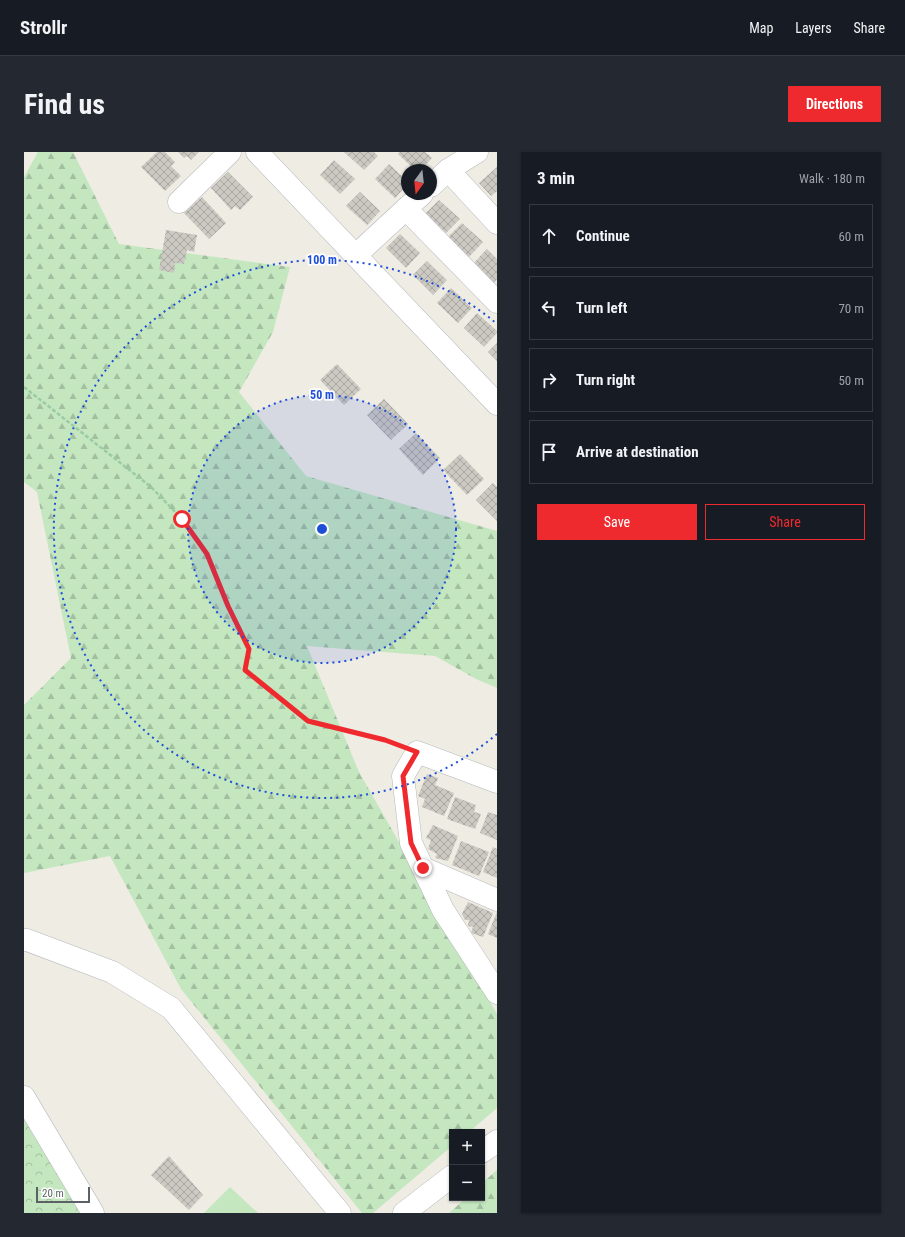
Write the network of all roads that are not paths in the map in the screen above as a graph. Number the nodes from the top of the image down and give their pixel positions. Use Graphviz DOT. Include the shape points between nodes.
graph roads {
  1 [pos="230,152"];
  2 [pos="257,152"];
  3 [pos="477,152"];
  4 [pos="448,170"];
  5 [pos="437,180"];
  6 [pos="416,200"];
  7 [pos="179,202"];
  8 [pos="406,209"];
  9 [pos="497,223"];
  10 [pos="356,255"];
  11 [pos="497,302"];
  12 [pos="497,404"];
  13 [pos="497,782"];
  14 [pos="423,868"];
  15 [pos="497,900"];
  16 [pos="24,940"];
  17 [pos="497,993"];
  18 [pos="24,1097"];
  19 [pos="497,1141"];
  20 [pos="485,1150"];
  21 [pos="449,1178"];
  22 [pos="93,1213"];
  23 [pos="340,1213"];
  24 [pos="404,1213"];
  1 -- 7 [label="street"];
  2 -- 10 [label="street"];
  3 -- 4 [label="street"];
  4 -- 5 [label="street"];
  4 -- 9 [label="street"];
  6 -- 8 [label="street"];
  8 -- 10 [label="street"];
  8 -- 11 [label="street"];
  10 -- 12 [label="street"];
  13 -- 14 [label="street" via="417,752 403,776 411,843"];
  14 -- 15 [label="street"];
  14 -- 17 [label="street" via="443,910"];
  16 -- 23 [label="street" via="112,972 171,1008"];
  18 -- 22 [label="street"];
  19 -- 20 [label="street"];
  21 -- 24 [label="street"];
}
